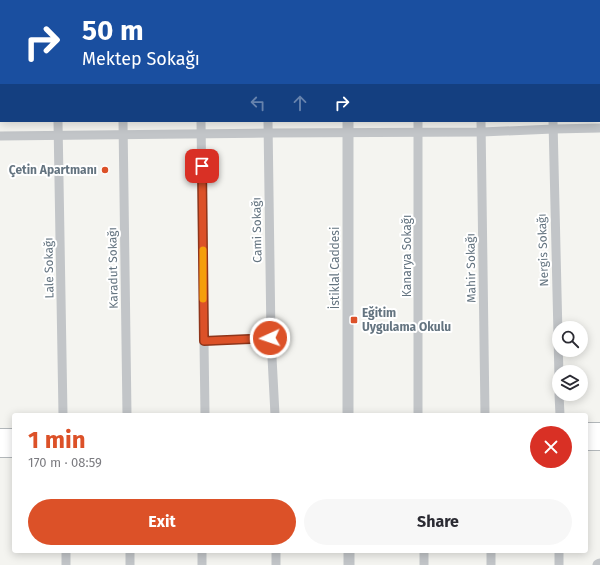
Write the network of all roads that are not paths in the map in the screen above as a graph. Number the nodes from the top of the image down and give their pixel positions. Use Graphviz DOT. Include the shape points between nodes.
graph roads {
  1 [pos="58,122"];
  2 [pos="123,122"];
  3 [pos="201,122"];
  4 [pos="268,122"];
  5 [pos="348,122"];
  6 [pos="418,122"];
  7 [pos="481,122"];
  8 [pos="553,125"];
  9 [pos="600,128"];
  10 [pos="418,132"];
  11 [pos="482,132"];
  12 [pos="268,133"];
  13 [pos="348,133"];
  14 [pos="123,135"];
  15 [pos="201,135"];
  16 [pos="0,136"];
  17 [pos="59,136"];
  18 [pos="270,338"];
  19 [pos="204,341"];
  20 [pos="559,365"];
  21 [pos="560,401"];
  22 [pos="63,413"];
  23 [pos="127,413"];
  24 [pos="205,413"];
  25 [pos="275,413"];
  26 [pos="348,413"];
  27 [pos="418,413"];
  28 [pos="485,413"];
  29 [pos="560,413"];
  30 [pos="588,430"];
  31 [pos="600,430"];
  32 [pos="0,436"];
  33 [pos="12,436"];
  34 [pos="588,443"];
  35 [pos="600,443"];
  36 [pos="0,450"];
  37 [pos="12,450"];
  38 [pos="66,553"];
  39 [pos="130,553"];
  40 [pos="202,553"];
  41 [pos="276,553"];
  42 [pos="349,553"];
  43 [pos="424,553"];
  44 [pos="491,553"];
  45 [pos="559,553"];
  46 [pos="66,565"];
  47 [pos="130,565"];
  48 [pos="202,565"];
  49 [pos="276,565"];
  50 [pos="349,565"];
  51 [pos="424,565"];
  52 [pos="491,565"];
  53 [pos="559,565"];
  1 -- 17 [label="street, Lale Sokağı"];
  2 -- 14 [label="street, Karadut Sokağı"];
  3 -- 15 [label="street"];
  4 -- 12 [label="street, Cami Sokağı"];
  5 -- 13 [label="street, İstiklal Caddesi"];
  6 -- 10 [label="street, Kanarya Sokağı"];
  7 -- 11 [label="street, Mahir Sokağı"];
  8 -- 9 [label="street"];
  8 -- 11 [label="street"];
  8 -- 20 [label="street, Nergis Sokağı"];
  10 -- 11 [label="street"];
  10 -- 13 [label="street"];
  10 -- 27 [label="street, Kanarya Sokağı"];
  11 -- 28 [label="street, Mahir Sokağı"];
  12 -- 13 [label="street"];
  12 -- 15 [label="street"];
  12 -- 18 [label="street, Cami Sokağı"];
  13 -- 26 [label="street, İstiklal Caddesi"];
  14 -- 15 [label="street"];
  14 -- 17 [label="street"];
  14 -- 23 [label="street, Karadut Sokağı"];
  15 -- 19 [label="street"];
  16 -- 17 [label="street"];
  17 -- 22 [label="street, Lale Sokağı"];
  18 -- 19 [label="street"];
  18 -- 25 [label="street, Cami Sokağı"];
  19 -- 24 [label="street"];
  21 -- 29 [label="street"];
  30 -- 31 [label="main road"];
  32 -- 33 [label="main road"];
  34 -- 35 [label="main road"];
  36 -- 37 [label="main road"];
  38 -- 46 [label="street"];
  39 -- 47 [label="street"];
  40 -- 48 [label="street"];
  41 -- 49 [label="street"];
  42 -- 50 [label="street"];
  43 -- 51 [label="street"];
  44 -- 52 [label="street"];
  45 -- 53 [label="street"];
}
